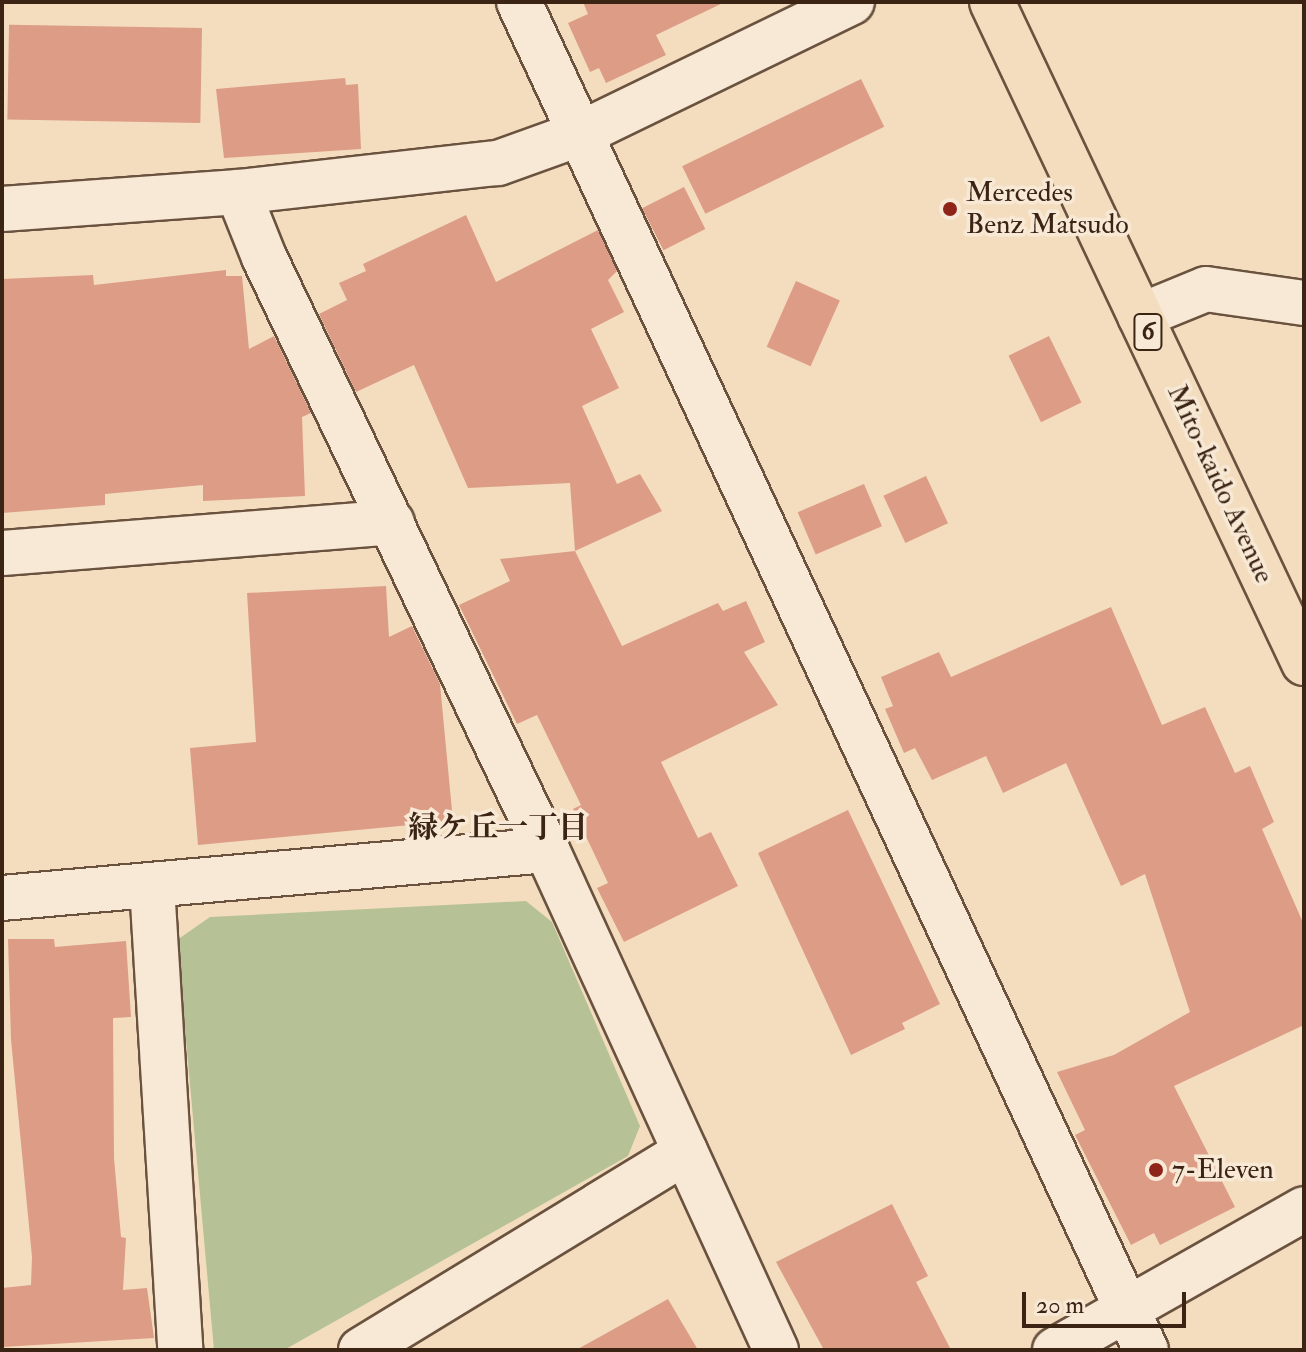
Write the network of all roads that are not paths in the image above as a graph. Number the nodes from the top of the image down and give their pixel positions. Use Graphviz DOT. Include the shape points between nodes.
graph roads {
  1 [pos="519,2"];
  2 [pos="852,2"];
  3 [pos="992,2"];
  4 [pos="582,133"];
  5 [pos="238,192"];
  6 [pos="2,209"];
  7 [pos="1304,303"];
  8 [pos="1140,316"];
  9 [pos="392,522"];
  10 [pos="2,553"];
  11 [pos="1304,663"];
  12 [pos="547,850"];
  13 [pos="152,886"];
  14 [pos="2,898"];
  15 [pos="685,1152"];
  16 [pos="1304,1209"];
  17 [pos="1126,1309"];
  18 [pos="180,1350"];
  19 [pos="361,1350"];
  20 [pos="776,1350"];
  21 [pos="1055,1350"];
  22 [pos="1146,1350"];
  1 -- 4 [label="street"];
  2 -- 4 [label="street"];
  3 -- 8 [label="highway, Mito-kaido Avenue / 6"];
  4 -- 5 [label="street" via="498,163"];
  4 -- 17 [label="street"];
  5 -- 6 [label="street"];
  5 -- 9 [label="street"];
  7 -- 8 [label="street" via="1206,289"];
  8 -- 11 [label="highway, Mito-kaido Avenue / 6"];
  9 -- 10 [label="street"];
  9 -- 12 [label="street"];
  12 -- 13 [label="street"];
  12 -- 15 [label="street"];
  13 -- 14 [label="street"];
  13 -- 18 [label="street"];
  15 -- 19 [label="street"];
  15 -- 20 [label="street"];
  16 -- 17 [label="street"];
  17 -- 21 [label="street"];
  17 -- 22 [label="street"];
}
